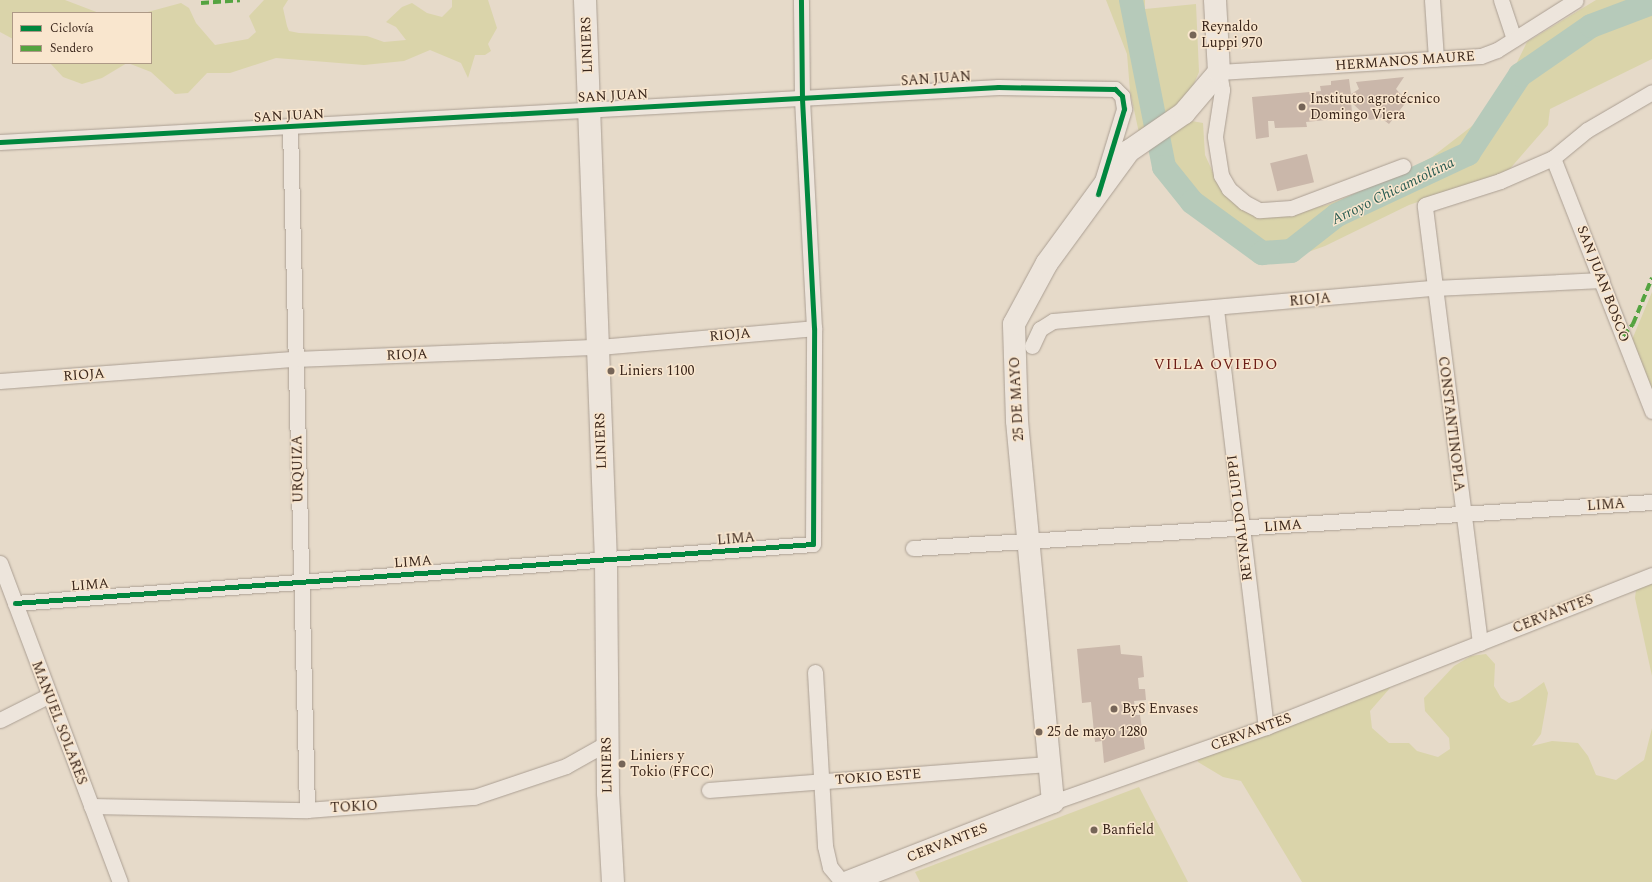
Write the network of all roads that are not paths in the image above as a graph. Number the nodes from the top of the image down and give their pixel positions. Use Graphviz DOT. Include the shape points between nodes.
graph roads {
  1 [pos="585,0"];
  2 [pos="801,0"];
  3 [pos="1215,0"];
  4 [pos="1432,0"];
  5 [pos="1501,0"];
  6 [pos="1576,0"];
  7 [pos="1514,39"];
  8 [pos="1436,59"];
  9 [pos="1219,72"];
  10 [pos="1652,92"];
  11 [pos="802,99"];
  12 [pos="589,109"];
  13 [pos="290,128"];
  14 [pos="0,142"];
  15 [pos="1552,158"];
  16 [pos="1403,166"];
  17 [pos="1098,194"];
  18 [pos="1602,280"];
  19 [pos="1434,288"];
  20 [pos="1216,309"];
  21 [pos="814,328"];
  22 [pos="1032,346"];
  23 [pos="598,347"];
  24 [pos="296,359"];
  25 [pos="0,381"];
  26 [pos="1652,411"];
  27 [pos="1652,502"];
  28 [pos="1462,514"];
  29 [pos="1241,528"];
  30 [pos="1030,539"];
  31 [pos="913,548"];
  32 [pos="606,562"];
  33 [pos="0,563"];
  34 [pos="1652,575"];
  35 [pos="300,582"];
  36 [pos="15,603"];
  37 [pos="1480,643"];
  38 [pos="815,672"];
  39 [pos="48,696"];
  40 [pos="0,720"];
  41 [pos="1266,727"];
  42 [pos="607,743"];
  43 [pos="1047,764"];
  44 [pos="821,781"];
  45 [pos="709,790"];
  46 [pos="1053,802"];
  47 [pos="91,806"];
  48 [pos="307,810"];
  49 [pos="879,876"];
  50 [pos="120,882"];
  51 [pos="612,882"];
  52 [pos="842,882"];
  53 [pos="848,882"];
  1 -- 12 [label="street, LINIERS"];
  2 -- 11 [label="street"];
  3 -- 9 [label="street"];
  4 -- 8 [label="street"];
  5 -- 7 [label="street"];
  6 -- 7 [label="street, HERMANOS MAURE"];
  7 -- 8 [label="street, HERMANOS MAURE" via="1481,56"];
  8 -- 9 [label="street, HERMANOS MAURE"];
  9 -- 16 [label="street" via="1222,90 1215,136 1221,175 1229,189 1244,202 1259,210 1291,208"];
  9 -- 17 [label="street, 25 DE MAYO" via="1184,113 1129,151"];
  10 -- 15 [label="street" via="1586,130"];
  11 -- 12 [label="street, SAN JUAN"];
  11 -- 17 [label="street, SAN JUAN" via="998,87 1115,89 1122,96 1124,109"];
  11 -- 21 [label="street"];
  12 -- 13 [label="street, SAN JUAN"];
  12 -- 23 [label="street, LINIERS"];
  13 -- 14 [label="street, SAN JUAN"];
  13 -- 24 [label="street, URQUIZA"];
  15 -- 18 [label="street, SAN JUAN BOSCO"];
  15 -- 19 [label="street, CONSTANTINOPLA" via="1500,181 1425,205"];
  17 -- 30 [label="street, 25 DE MAYO" via="1047,263 1014,324 1017,421"];
  18 -- 19 [label="street, RIOJA"];
  18 -- 26 [label="street, SAN JUAN BOSCO"];
  19 -- 20 [label="street, RIOJA"];
  19 -- 28 [label="street, CONSTANTINOPLA"];
  20 -- 22 [label="street, RIOJA" via="1053,321 1040,329"];
  20 -- 29 [label="street, REYNALDO LUPPI"];
  21 -- 23 [label="street, RIOJA"];
  21 -- 32 [label="street, LIMA" via="813,544"];
  23 -- 24 [label="street, RIOJA"];
  23 -- 32 [label="street, LINIERS"];
  24 -- 25 [label="street, RIOJA"];
  24 -- 35 [label="street, URQUIZA"];
  27 -- 28 [label="street, LIMA"];
  28 -- 29 [label="street, LIMA"];
  28 -- 37 [label="street, CONSTANTINOPLA"];
  29 -- 30 [label="street, LIMA"];
  29 -- 41 [label="street, REYNALDO LUPPI"];
  30 -- 31 [label="street, LIMA"];
  30 -- 43 [label="street, 25 DE MAYO"];
  32 -- 35 [label="street, LIMA"];
  32 -- 42 [label="street, LINIERS"];
  33 -- 36 [label="street, MANUEL SOLARES"];
  34 -- 37 [label="street, CERVANTES"];
  35 -- 36 [label="street, LIMA"];
  35 -- 48 [label="street, URQUIZA"];
  36 -- 39 [label="street, MANUEL SOLARES"];
  37 -- 41 [label="street, CERVANTES"];
  38 -- 44 [label="street"];
  39 -- 40 [label="street"];
  39 -- 47 [label="street, MANUEL SOLARES"];
  41 -- 46 [label="street, CERVANTES"];
  42 -- 48 [label="street, TOKIO" via="566,766 474,797"];
  42 -- 51 [label="street, LINIERS"];
  43 -- 44 [label="street, TOKIO ESTE"];
  43 -- 46 [label="street, 25 DE MAYO"];
  44 -- 45 [label="street, TOKIO ESTE"];
  44 -- 52 [label="street" via="827,856"];
  46 -- 49 [label="street, CERVANTES"];
  47 -- 48 [label="street, TOKIO"];
  47 -- 50 [label="street, MANUEL SOLARES"];
  49 -- 53 [label="street, CERVANTES"];
}
